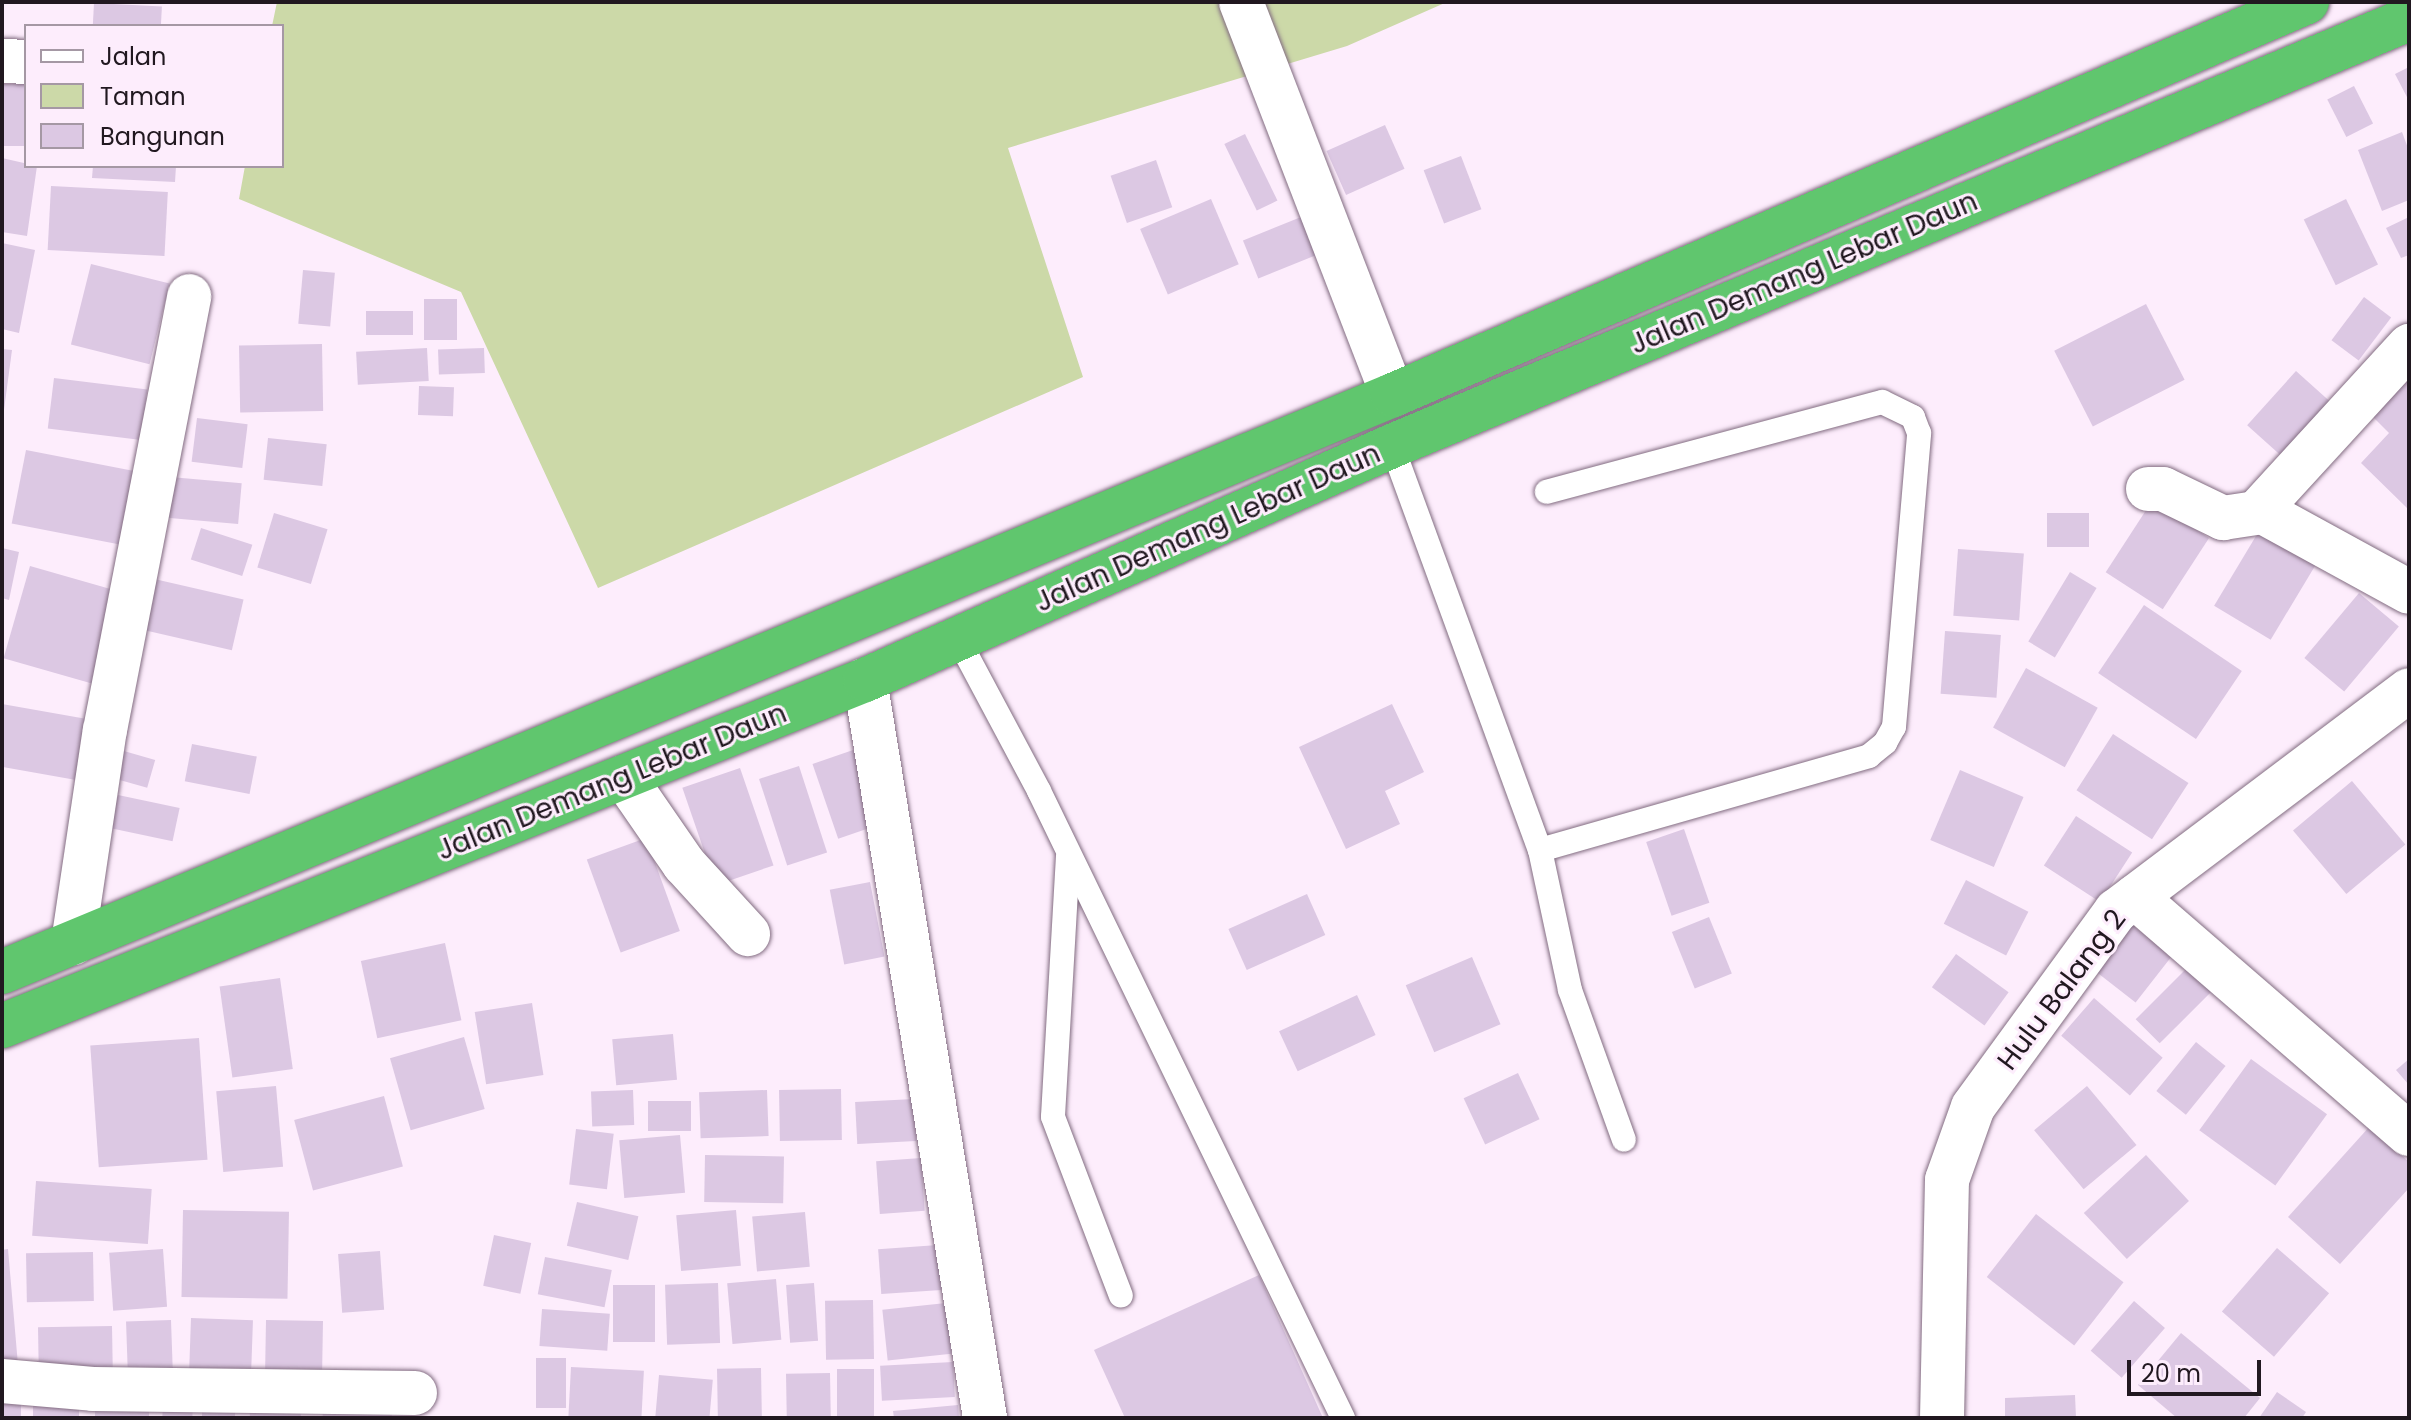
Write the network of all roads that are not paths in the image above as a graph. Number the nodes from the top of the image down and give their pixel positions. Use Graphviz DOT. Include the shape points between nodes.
graph roads {
  1 [pos="1241,2"];
  2 [pos="2307,2"];
  3 [pos="2409,19"];
  4 [pos="2,61"];
  5 [pos="24,62"];
  6 [pos="189,296"];
  7 [pos="2409,346"];
  8 [pos="1393,395"];
  9 [pos="1392,446"];
  10 [pos="2148,489"];
  11 [pos="1547,492"];
  12 [pos="2258,511"];
  13 [pos="2409,592"];
  14 [pos="958,639"];
  15 [pos="865,680"];
  16 [pos="2409,690"];
  17 [pos="624,777"];
  18 [pos="1540,850"];
  19 [pos="1068,852"];
  20 [pos="2135,897"];
  21 [pos="748,934"];
  22 [pos="73,943"];
  23 [pos="2,972"];
  24 [pos="2,1026"];
  25 [pos="2409,1134"];
  26 [pos="1624,1140"];
  27 [pos="1121,1296"];
  28 [pos="2,1381"];
  29 [pos="415,1393"];
  30 [pos="985,1418"];
  31 [pos="1343,1418"];
  32 [pos="1942,1418"];
  1 -- 8 [label="street"];
  2 -- 8 [label="highway, Jalan Demang Lebar Daun"];
  3 -- 9 [label="highway, Jalan Demang Lebar Daun"];
  4 -- 5 [label="street"];
  6 -- 22 [label="street" via="105,730"];
  7 -- 12 [label="street"];
  8 -- 22 [label="highway, Jalan Demang Lebar Daun"];
  9 -- 14 [label="highway, Jalan Demang Lebar Daun"];
  9 -- 18 [label="lane"];
  10 -- 12 [label="street" via="2163,489 2233,520"];
  11 -- 18 [label="lane" via="1882,402 1913,417 1919,433 1894,727 1885,743 1869,756"];
  12 -- 13 [label="street"];
  14 -- 15 [label="highway, Jalan Demang Lebar Daun"];
  14 -- 19 [label="lane"];
  15 -- 17 [label="highway, Jalan Demang Lebar Daun"];
  15 -- 30 [label="street"];
  16 -- 20 [label="street, Hulu Balang 2"];
  17 -- 21 [label="street" via="684,864"];
  17 -- 24 [label="highway, Jalan Demang Lebar Daun"];
  18 -- 26 [label="lane" via="1570,990"];
  19 -- 27 [label="lane" via="1053,1117"];
  19 -- 31 [label="lane"];
  20 -- 25 [label="street"];
  20 -- 32 [label="street, Hulu Balang 2" via="2116,911 1968,1121 1947,1180"];
  22 -- 23 [label="highway, Jalan Demang Lebar Daun"];
  28 -- 29 [label="street" via="125,1390"];
}
